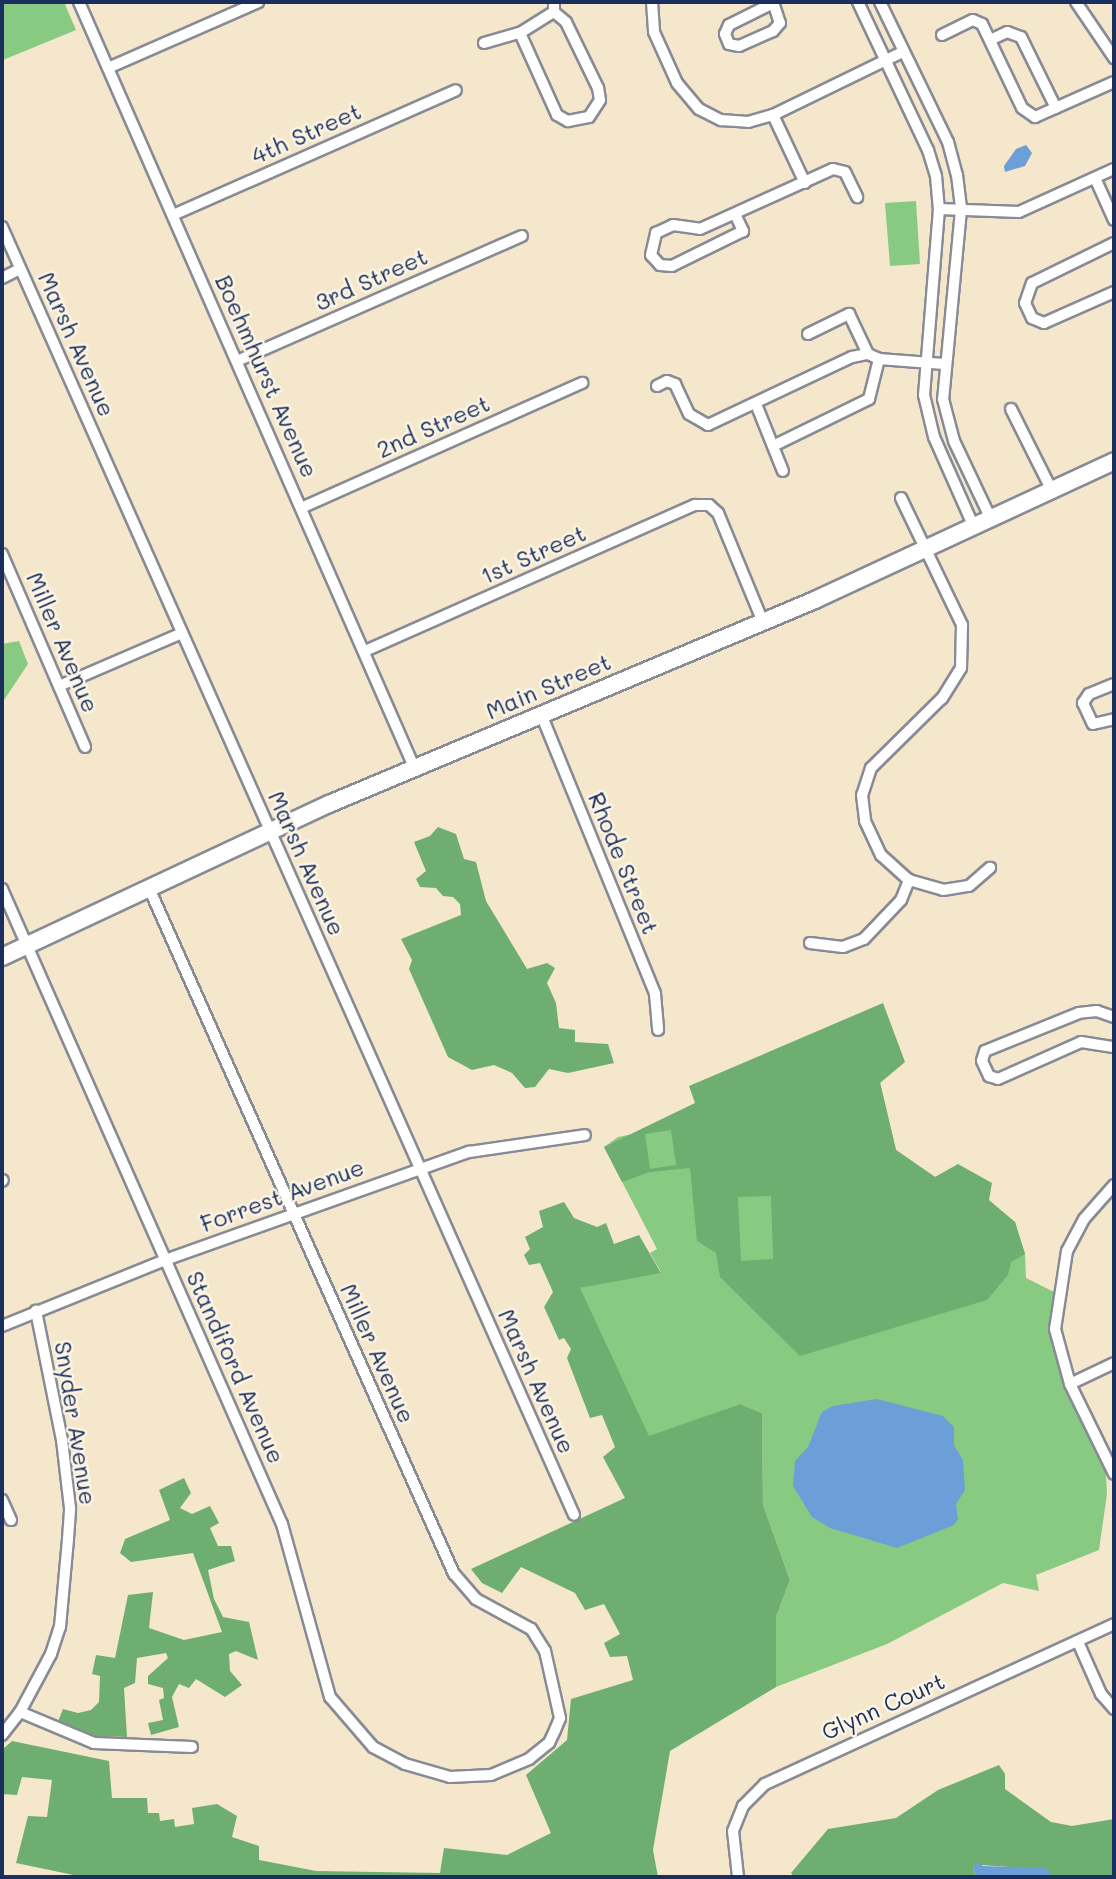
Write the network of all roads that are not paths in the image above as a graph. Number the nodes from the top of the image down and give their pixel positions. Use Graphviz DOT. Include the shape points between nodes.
graph roads {
  1 [pos="79,2"];
  2 [pos="258,2"];
  3 [pos="652,2"];
  4 [pos="858,2"];
  5 [pos="880,2"];
  6 [pos="1076,2"];
  7 [pos="775,3"];
  8 [pos="554,7"];
  9 [pos="520,33"];
  10 [pos="942,35"];
  11 [pos="1114,38"];
  12 [pos="990,40"];
  13 [pos="484,43"];
  14 [pos="1103,43"];
  15 [pos="904,52"];
  16 [pos="1114,58"];
  17 [pos="885,61"];
  18 [pos="108,68"];
  19 [pos="1114,82"];
  20 [pos="456,90"];
  21 [pos="1056,108"];
  22 [pos="772,115"];
  23 [pos="1114,169"];
  24 [pos="1095,178"];
  25 [pos="805,183"];
  26 [pos="857,197"];
  27 [pos="939,209"];
  28 [pos="961,210"];
  29 [pos="173,215"];
  30 [pos="736,216"];
  31 [pos="1114,220"];
  32 [pos="2,227"];
  33 [pos="522,236"];
  34 [pos="1114,243"];
  35 [pos="20,270"];
  36 [pos="2,278"];
  37 [pos="1114,292"];
  38 [pos="808,334"];
  39 [pos="868,354"];
  40 [pos="880,359"];
  41 [pos="237,361"];
  42 [pos="925,362"];
  43 [pos="944,364"];
  44 [pos="582,383"];
  45 [pos="657,386"];
  46 [pos="756,404"];
  47 [pos="1011,409"];
  48 [pos="773,446"];
  49 [pos="1114,461"];
  50 [pos="783,471"];
  51 [pos="1051,489"];
  52 [pos="901,498"];
  53 [pos="301,508"];
  54 [pos="990,517"];
  55 [pos="973,525"];
  56 [pos="925,548"];
  57 [pos="2,554"];
  58 [pos="762,620"];
  59 [pos="182,633"];
  60 [pos="365,651"];
  61 [pos="1114,684"];
  62 [pos="60,686"];
  63 [pos="541,714"];
  64 [pos="1114,719"];
  65 [pos="85,747"];
  66 [pos="414,767"];
  67 [pos="270,831"];
  68 [pos="990,868"];
  69 [pos="908,880"];
  70 [pos="149,888"];
  71 [pos="2,889"];
  72 [pos="810,943"];
  73 [pos="27,945"];
  74 [pos="2,957"];
  75 [pos="1114,1017"];
  76 [pos="658,1030"];
  77 [pos="1114,1046"];
  78 [pos="584,1135"];
  79 [pos="419,1169"];
  80 [pos="1114,1185"];
  81 [pos="292,1213"];
  82 [pos="166,1260"];
  83 [pos="36,1311"];
  84 [pos="2,1326"];
  85 [pos="1114,1363"];
  86 [pos="1070,1384"];
  87 [pos="1114,1474"];
  88 [pos="2,1500"];
  89 [pos="574,1515"];
  90 [pos="11,1520"];
  91 [pos="1114,1624"];
  92 [pos="1078,1642"];
  93 [pos="1114,1709"];
  94 [pos="20,1712"];
  95 [pos="2,1735"];
  96 [pos="192,1747"];
  97 [pos="491,1775"];
  98 [pos="738,1877"];
  1 -- 18 [label="street, Boehmhurst Avenue"];
  2 -- 18 [label="street"];
  3 -- 22 [label="street" via="654,32 677,83 693,103 721,120 748,122"];
  4 -- 17 [label="street"];
  5 -- 15 [label="street"];
  6 -- 14 [label="street"];
  7 -- 7 [label="street" via="730,25 725,34 729,44 739,46 773,31 780,23"];
  8 -- 9 [label="street"];
  8 -- 9 [label="street" via="598,88 600,100 589,117 568,121 557,115"];
  9 -- 13 [label="street"];
  10 -- 12 [label="street" via="978,21"];
  11 -- 14 [label="street"];
  12 -- 21 [label="street" via="1007,32 1021,37"];
  12 -- 21 [label="street" via="1026,112 1035,117"];
  14 -- 16 [label="street"];
  15 -- 17 [label="street"];
  15 -- 28 [label="street" via="948,142"];
  17 -- 22 [label="street"];
  17 -- 27 [label="street" via="928,149"];
  18 -- 29 [label="street, Boehmhurst Avenue"];
  19 -- 21 [label="street"];
  20 -- 29 [label="street, 4th Street"];
  22 -- 25 [label="street"];
  23 -- 24 [label="street"];
  24 -- 28 [label="street" via="1019,212"];
  24 -- 31 [label="street"];
  25 -- 26 [label="street" via="840,169"];
  25 -- 30 [label="street"];
  27 -- 28 [label="street"];
  27 -- 42 [label="street"];
  28 -- 43 [label="street"];
  29 -- 41 [label="street, Boehmhurst Avenue"];
  30 -- 30 [label="street" via="700,229 673,225 656,233 651,256 660,265 672,266 743,231"];
  32 -- 35 [label="street, Marsh Avenue"];
  33 -- 41 [label="street, 3rd Street"];
  34 -- 37 [label="street" via="1032,282 1025,303 1032,318 1044,323"];
  35 -- 36 [label="street"];
  35 -- 59 [label="street, Marsh Avenue"];
  38 -- 39 [label="street" via="849,313"];
  39 -- 40 [label="street"];
  39 -- 46 [label="street" via="852,357"];
  40 -- 42 [label="street"];
  40 -- 48 [label="street" via="869,399"];
  41 -- 53 [label="street, Boehmhurst Avenue"];
  42 -- 43 [label="street"];
  42 -- 55 [label="street" via="930,426"];
  43 -- 54 [label="street" via="948,425"];
  44 -- 53 [label="street, 2nd Street"];
  45 -- 46 [label="street" via="667,381 675,384 689,414 702,424 715,424"];
  46 -- 48 [label="street"];
  47 -- 51 [label="street"];
  48 -- 50 [label="street"];
  49 -- 51 [label="main road, Main Street"];
  51 -- 54 [label="main road, Main Street"];
  52 -- 56 [label="street"];
  53 -- 60 [label="street, Boehmhurst Avenue"];
  54 -- 55 [label="main road, Main Street"];
  55 -- 56 [label="main road, Main Street"];
  56 -- 58 [label="main road, Main Street"];
  56 -- 69 [label="street" via="962,625 961,668 942,698 871,768 862,795 865,821 881,855"];
  57 -- 62 [label="street, Miller Avenue"];
  58 -- 60 [label="street, 1st Street" via="718,513 709,505 695,505"];
  58 -- 63 [label="main road, Main Street"];
  59 -- 62 [label="street"];
  59 -- 67 [label="street, Marsh Avenue"];
  60 -- 66 [label="street, Boehmhurst Avenue"];
  61 -- 64 [label="street" via="1089,694 1083,703 1093,724"];
  62 -- 65 [label="street, Miller Avenue"];
  63 -- 66 [label="main road, Main Street"];
  63 -- 76 [label="street, Rhode Street" via="655,994"];
  66 -- 67 [label="main road, Main Street"];
  67 -- 70 [label="main road, Main Street"];
  67 -- 79 [label="street, Marsh Avenue"];
  68 -- 69 [label="street" via="969,886 943,890"];
  69 -- 72 [label="street" via="901,900 864,939 843,947"];
  70 -- 73 [label="main road, Main Street"];
  70 -- 81 [label="street, Miller Avenue"];
  71 -- 73 [label="street, Standiford Avenue"];
  73 -- 74 [label="main road, Main Street"];
  73 -- 82 [label="street, Standiford Avenue"];
  75 -- 77 [label="street" via="1097,1011 1079,1013 985,1051 982,1061 989,1076 998,1079 1081,1042"];
  78 -- 79 [label="street, Forrest Avenue" via="469,1152"];
  79 -- 81 [label="street, Forrest Avenue"];
  79 -- 89 [label="street, Marsh Avenue"];
  80 -- 86 [label="street" via="1084,1219 1067,1251 1055,1329"];
  81 -- 82 [label="street, Forrest Avenue"];
  81 -- 97 [label="street, Miller Avenue" via="454,1574 476,1600 531,1629 545,1651 560,1717 555,1730 549,1743 529,1759"];
  82 -- 83 [label="street, Forrest Avenue"];
  82 -- 97 [label="street, Standiford Avenue" via="282,1524 330,1698 365,1739 405,1764 450,1777"];
  83 -- 84 [label="street, Forrest Avenue"];
  83 -- 94 [label="street, Snyder Avenue" via="62,1440 70,1508 60,1627"];
  85 -- 86 [label="street"];
  86 -- 87 [label="street"];
  88 -- 90 [label="street"];
  91 -- 92 [label="street, Glynn Court"];
  92 -- 93 [label="street" via="1101,1693"];
  92 -- 98 [label="street, Glynn Court" via="765,1784 743,1805 733,1832"];
  94 -- 95 [label="street, Snyder Avenue"];
  94 -- 96 [label="street" via="94,1743"];
}
